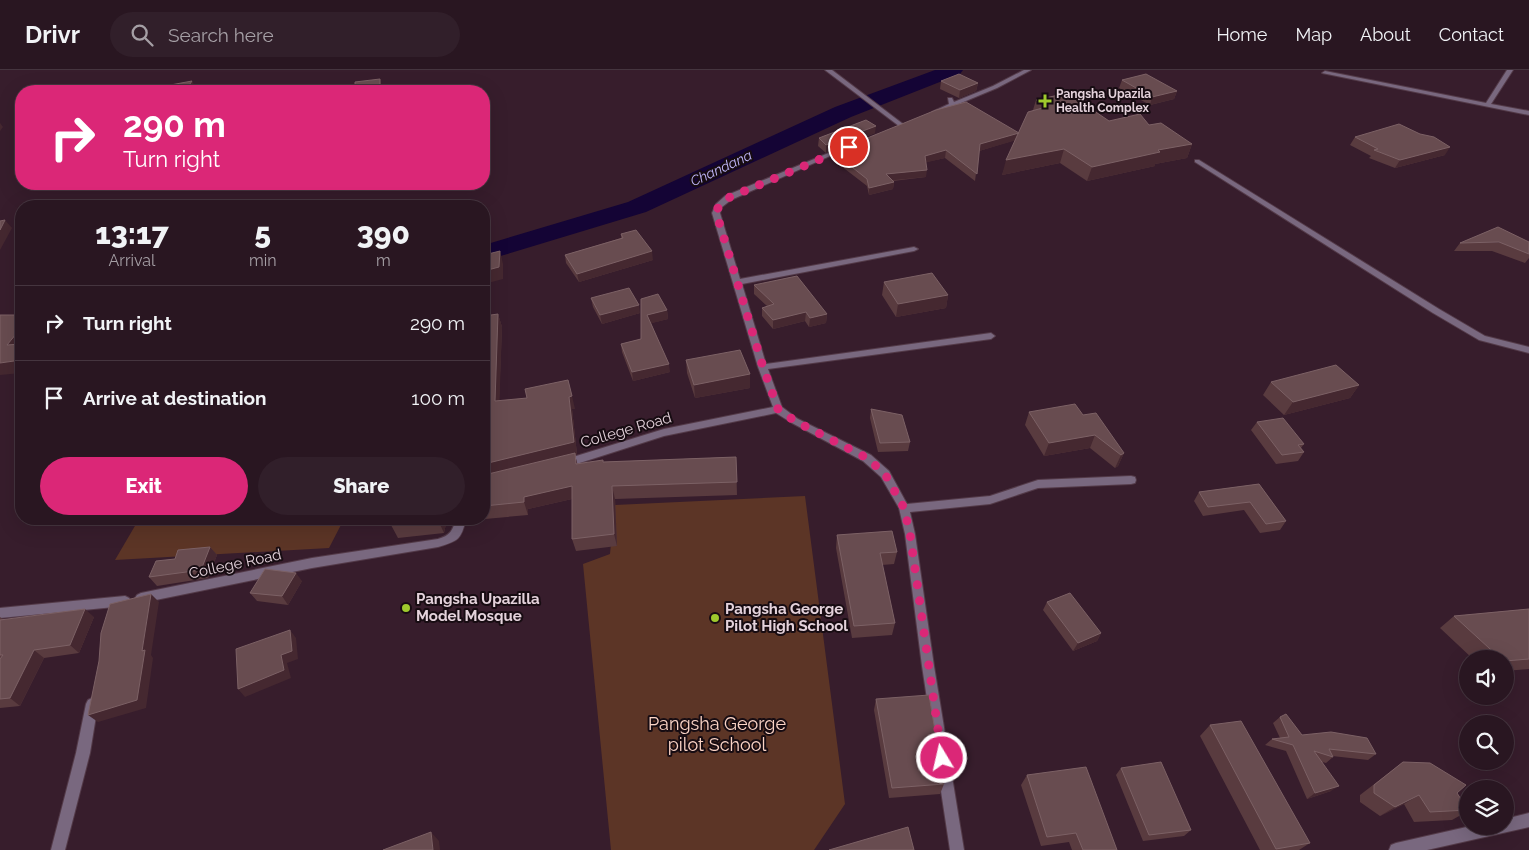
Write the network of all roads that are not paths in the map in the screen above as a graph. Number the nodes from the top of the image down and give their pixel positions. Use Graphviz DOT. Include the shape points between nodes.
graph roads {
  1 [pos="828,70"];
  2 [pos="1028,70"];
  3 [pos="1510,70"];
  4 [pos="1325,73"];
  5 [pos="1488,104"];
  6 [pos="1529,113"];
  7 [pos="923,116"];
  8 [pos="899,124"];
  9 [pos="856,144"];
  10 [pos="1197,161"];
  11 [pos="914,249"];
  12 [pos="737,282"];
  13 [pos="991,336"];
  14 [pos="1526,347"];
  15 [pos="763,367"];
  16 [pos="778,409"];
  17 [pos="550,468"];
  18 [pos="1131,480"];
  19 [pos="904,508"];
  20 [pos="460,525"];
  21 [pos="0,613"];
  22 [pos="94,694"];
  23 [pos="1529,820"];
  24 [pos="1514,824"];
  25 [pos="1464,835"];
  26 [pos="58,850"];
  27 [pos="957,850"];
  28 [pos="1396,850"];
  1 -- 8 [label="street"];
  2 -- 7 [label="street"];
  3 -- 5 [label="street"];
  4 -- 5 [label="street"];
  5 -- 6 [label="street"];
  9 -- 12 [label="street" via="728,198 719,206 716,212"];
  10 -- 14 [label="street" via="1475,333 1502,344"];
  11 -- 12 [label="street"];
  12 -- 15 [label="street"];
  13 -- 15 [label="street"];
  15 -- 16 [label="street"];
  16 -- 17 [label="street, College Road" via="664,433"];
  16 -- 19 [label="street" via="867,458 885,474"];
  18 -- 19 [label="street" via="1038,484 990,500"];
  19 -- 27 [label="street"];
  20 -- 21 [label="street, College Road" via="458,534 438,543 273,570 111,608"];
  22 -- 26 [label="street" via="83,753"];
  23 -- 24 [label="street"];
  25 -- 28 [label="street"];
}
